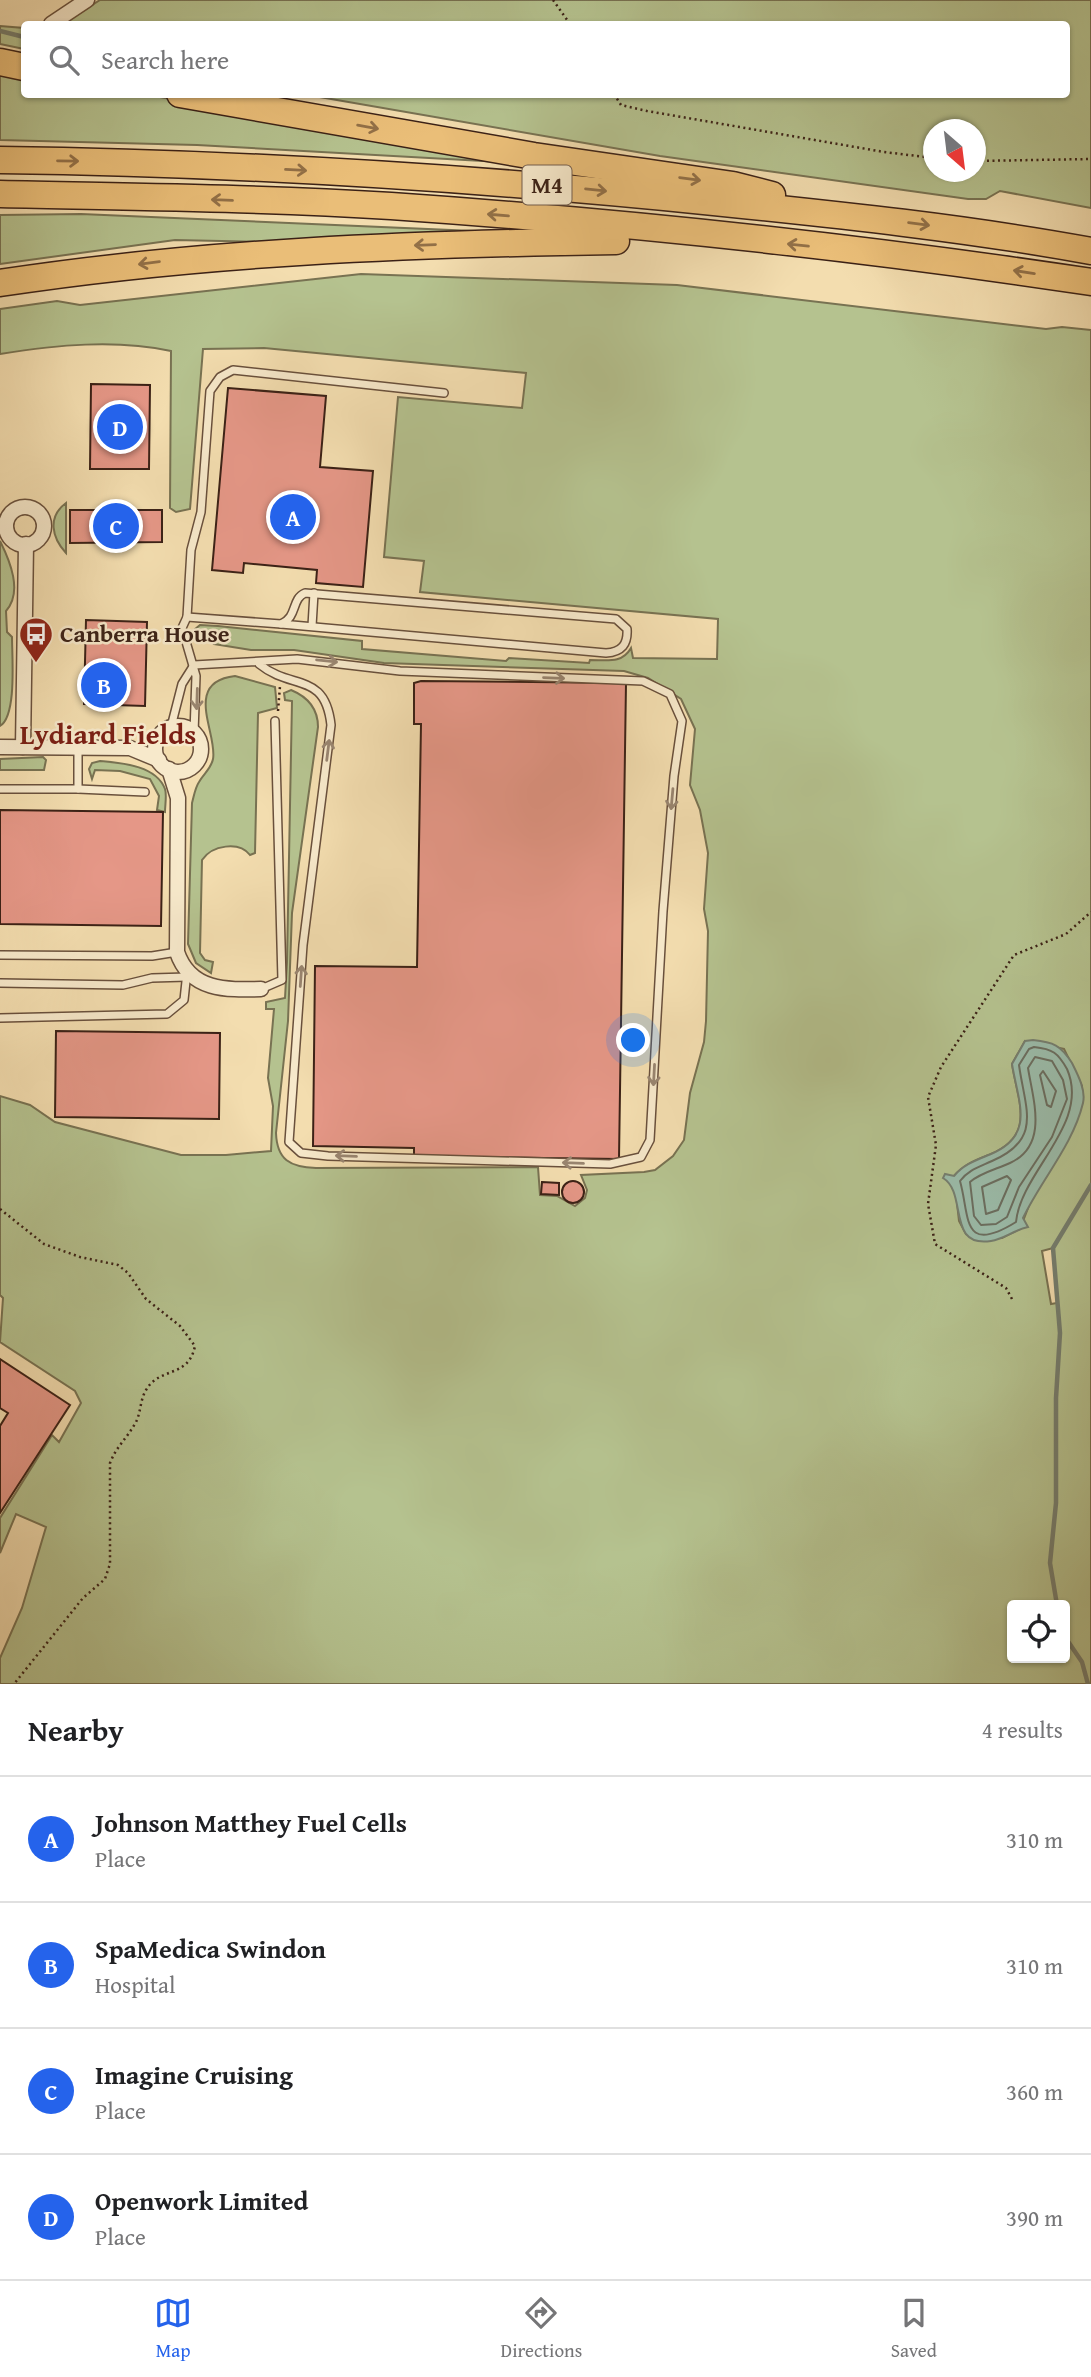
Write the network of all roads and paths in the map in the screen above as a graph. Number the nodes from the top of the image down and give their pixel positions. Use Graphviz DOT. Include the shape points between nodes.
graph roads {
  1 [pos="87,0"];
  2 [pos="553,0"];
  3 [pos="56,21"];
  4 [pos="567,21"];
  5 [pos="0,62"];
  6 [pos="21,66"];
  7 [pos="203,98"];
  8 [pos="616,98"];
  9 [pos="923,157"];
  10 [pos="1091,159"];
  11 [pos="0,160"];
  12 [pos="986,161"];
  13 [pos="0,194"];
  14 [pos="866,218"];
  15 [pos="738,239"];
  16 [pos="1091,251"];
  17 [pos="1091,282"];
  18 [pos="0,283"];
  19 [pos="444,394"];
  20 [pos="26,544"];
  21 [pos="314,593"];
  22 [pos="187,617"];
  23 [pos="281,624"];
  24 [pos="312,626"];
  25 [pos="259,664"];
  26 [pos="194,665"];
  27 [pos="280,676"];
  28 [pos="275,721"];
  29 [pos="171,727"];
  30 [pos="194,733"];
  31 [pos="159,736"];
  32 [pos="0,747"];
  33 [pos="23,747"];
  34 [pos="78,748"];
  35 [pos="130,748"];
  36 [pos="164,764"];
  37 [pos="191,768"];
  38 [pos="0,789"];
  39 [pos="78,789"];
  40 [pos="145,792"];
  41 [pos="178,798"];
  42 [pos="1091,912"];
  43 [pos="177,952"];
  44 [pos="0,955"];
  45 [pos="187,974"];
  46 [pos="0,982"];
  47 [pos="261,989"];
  48 [pos="0,1018"];
  49 [pos="0,1209"];
  50 [pos="1012,1299"];
  51 [pos="14,1684"];
  1 -- 3 [label="street"];
  2 -- 4 [label="path"];
  5 -- 6 [label="highway"];
  7 -- 14 [label="highway, M4, one-way" via="534,156 733,185"];
  8 -- 9 [label="path" via="621,106 647,111"];
  10 -- 12 [label="path"];
  11 -- 14 [label="highway, M4, one-way" via="146,162 486,180"];
  15 -- 13 [label="highway, M4, one-way" via="388,206"];
  14 -- 16 [label="highway, M4, one-way"];
  17 -- 15 [label="highway, M4, one-way" via="968,263"];
  15 -- 18 [label="highway, M4, one-way" via="472,243 217,256"];
  19 -- 22 [label="lane" via="233,370 220,377 210,391"];
  20 -- 33 [label="street"];
  21 -- 23 [label="lane" via="300,595 293,616"];
  21 -- 24 [label="lane"];
  21 -- 24 [label="lane" via="616,619 625,625 627,634 620,650 606,653"];
  22 -- 23 [label="lane"];
  22 -- 26 [label="lane" via="184,642"];
  23 -- 24 [label="lane"];
  25 -- 26 [label="lane"];
  25 -- 27 [label="lane"];
  25 -- 27 [label="lane, one-way" via="297,659 400,671 643,681 670,694 682,721 663,911 650,1140 641,1157 610,1164 328,1156 301,1153 289,1142 303,945 331,725 329,704 319,691"];
  26 -- 29 [label="lane" via="182,684"];
  26 -- 30 [label="lane, one-way"];
  27 -- 28 [label="path"];
  28 -- 47 [label="lane" via="282,980"];
  29 -- 30 [label="street" via="186,727"];
  29 -- 31 [label="street"];
  30 -- 37 [label="street" via="201,750"];
  31 -- 35 [label="street"];
  31 -- 36 [label="street" via="156,751"];
  32 -- 33 [label="street"];
  33 -- 34 [label="street"];
  34 -- 35 [label="street"];
  34 -- 39 [label="lane"];
  35 -- 36 [label="street"];
  36 -- 37 [label="street" via="184,771"];
  36 -- 41 [label="street"];
  37 -- 41 [label="street"];
  38 -- 39 [label="lane"];
  39 -- 40 [label="lane"];
  41 -- 43 [label="street"];
  42 -- 50 [label="path" via="1066,934 1014,955 941,1067 928,1097 936,1145 928,1204 935,1244 1006,1288"];
  43 -- 44 [label="lane" via="152,956"];
  43 -- 45 [label="street"];
  45 -- 46 [label="lane" via="123,985"];
  45 -- 47 [label="street" via="213,988"];
  45 -- 48 [label="lane" via="184,1000 167,1014"];
  49 -- 51 [label="path" via="44,1244 118,1265 146,1299 191,1336 195,1346 192,1359 145,1391 136,1422 110,1463 110,1564 105,1578 83,1598"];
}
